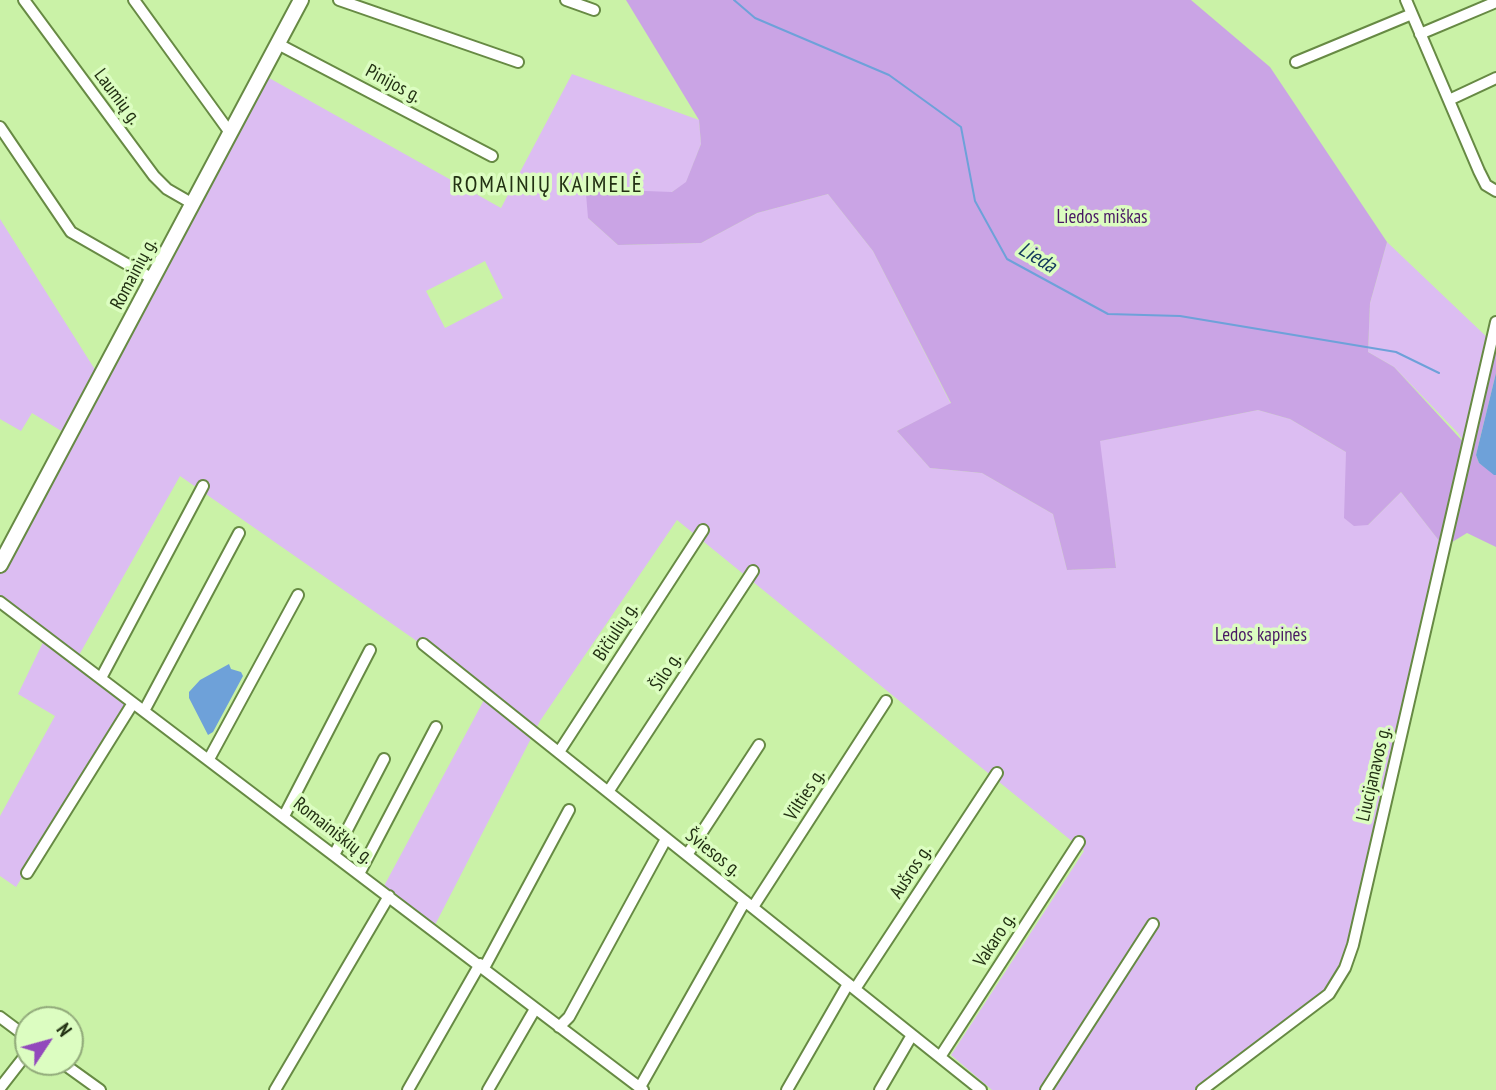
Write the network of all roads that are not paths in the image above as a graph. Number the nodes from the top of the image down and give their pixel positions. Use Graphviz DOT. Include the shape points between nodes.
graph roads {
  1 [pos="23,0"];
  2 [pos="134,0"];
  3 [pos="301,0"];
  4 [pos="339,0"];
  5 [pos="566,0"];
  6 [pos="1406,0"];
  7 [pos="1496,2"];
  8 [pos="594,10"];
  9 [pos="1412,14"];
  10 [pos="1420,34"];
  11 [pos="278,44"];
  12 [pos="518,62"];
  13 [pos="1296,62"];
  14 [pos="1496,78"];
  15 [pos="1448,100"];
  16 [pos="0,127"];
  17 [pos="231,134"];
  18 [pos="492,156"];
  19 [pos="1496,191"];
  20 [pos="193,204"];
  21 [pos="153,279"];
  22 [pos="1496,323"];
  23 [pos="203,486"];
  24 [pos="702,530"];
  25 [pos="239,533"];
  26 [pos="0,565"];
  27 [pos="754,571"];
  28 [pos="298,595"];
  29 [pos="0,602"];
  30 [pos="423,644"];
  31 [pos="370,650"];
  32 [pos="102,678"];
  33 [pos="886,701"];
  34 [pos="133,703"];
  35 [pos="144,711"];
  36 [pos="436,727"];
  37 [pos="759,745"];
  38 [pos="559,752"];
  39 [pos="209,759"];
  40 [pos="384,759"];
  41 [pos="997,773"];
  42 [pos="608,792"];
  43 [pos="569,810"];
  44 [pos="284,816"];
  45 [pos="666,839"];
  46 [pos="1079,842"];
  47 [pos="334,855"];
  48 [pos="687,855"];
  49 [pos="27,873"];
  50 [pos="359,874"];
  51 [pos="389,896"];
  52 [pos="749,904"];
  53 [pos="1153,924"];
  54 [pos="482,966"];
  55 [pos="852,986"];
  56 [pos="536,1009"];
  57 [pos="559,1027"];
  58 [pos="912,1034"];
  59 [pos="940,1057"];
  60 [pos="14,1070"];
  61 [pos="80,1076"];
  62 [pos="0,1088"];
  63 [pos="641,1089"];
  64 [pos="100,1090"];
  65 [pos="275,1090"];
  66 [pos="408,1090"];
  67 [pos="488,1090"];
  68 [pos="787,1090"];
  69 [pos="880,1090"];
  70 [pos="981,1090"];
  71 [pos="1046,1090"];
  72 [pos="1202,1090"];
  1 -- 20 [label="street, Laumių g." via="154,176"];
  2 -- 17 [label="street"];
  3 -- 11 [label="main road, Romainių g."];
  4 -- 12 [label="street"];
  5 -- 8 [label="street"];
  6 -- 9 [label="street"];
  7 -- 10 [label="street"];
  9 -- 10 [label="street"];
  9 -- 13 [label="street"];
  10 -- 15 [label="street"];
  11 -- 17 [label="main road, Romainių g."];
  11 -- 18 [label="street, Pinijos g."];
  14 -- 15 [label="street"];
  15 -- 19 [label="street" via="1486,185"];
  16 -- 21 [label="street" via="71,232"];
  17 -- 20 [label="main road, Romainių g."];
  20 -- 21 [label="main road, Romainių g."];
  21 -- 26 [label="main road, Romainių g."];
  22 -- 72 [label="street, Liucijanavos g." via="1345,968 1329,994"];
  23 -- 32 [label="street"];
  24 -- 38 [label="street, Bičiulių g."];
  25 -- 35 [label="street"];
  27 -- 42 [label="street, Šilo g."];
  28 -- 39 [label="street"];
  29 -- 32 [label="street, Romainiškių g."];
  30 -- 38 [label="street, Šviesos g."];
  31 -- 44 [label="street"];
  32 -- 34 [label="street, Romainiškių g."];
  33 -- 52 [label="street, Vilties g."];
  34 -- 35 [label="street, Romainiškių g."];
  34 -- 49 [label="street"];
  35 -- 39 [label="street, Romainiškių g."];
  36 -- 50 [label="street"];
  37 -- 48 [label="street"];
  38 -- 42 [label="street, Šviesos g."];
  39 -- 44 [label="street, Romainiškių g."];
  40 -- 47 [label="street"];
  41 -- 55 [label="street, Aušros g."];
  42 -- 45 [label="street, Šviesos g."];
  43 -- 54 [label="street"];
  44 -- 47 [label="street, Romainiškių g."];
  45 -- 48 [label="street, Šviesos g."];
  45 -- 57 [label="street" via="569,1017"];
  46 -- 59 [label="street, Vakaro g."];
  47 -- 50 [label="street, Romainiškių g."];
  48 -- 52 [label="street, Šviesos g."];
  50 -- 51 [label="street, Romainiškių g."];
  51 -- 54 [label="street, Romainiškių g."];
  51 -- 65 [label="street"];
  52 -- 55 [label="street, Šviesos g."];
  52 -- 63 [label="street, Vilties g."];
  53 -- 71 [label="street"];
  54 -- 56 [label="street, Romainiškių g."];
  54 -- 66 [label="street"];
  55 -- 58 [label="street, Šviesos g."];
  55 -- 68 [label="street, Aušros g."];
  56 -- 57 [label="street, Romainiškių g."];
  56 -- 67 [label="street"];
  57 -- 63 [label="street, Romainiškių g."];
  58 -- 59 [label="street, Šviesos g."];
  58 -- 69 [label="street"];
  59 -- 70 [label="street, Šviesos g."];
  60 -- 62 [label="street"];
  61 -- 64 [label="street"];
}
